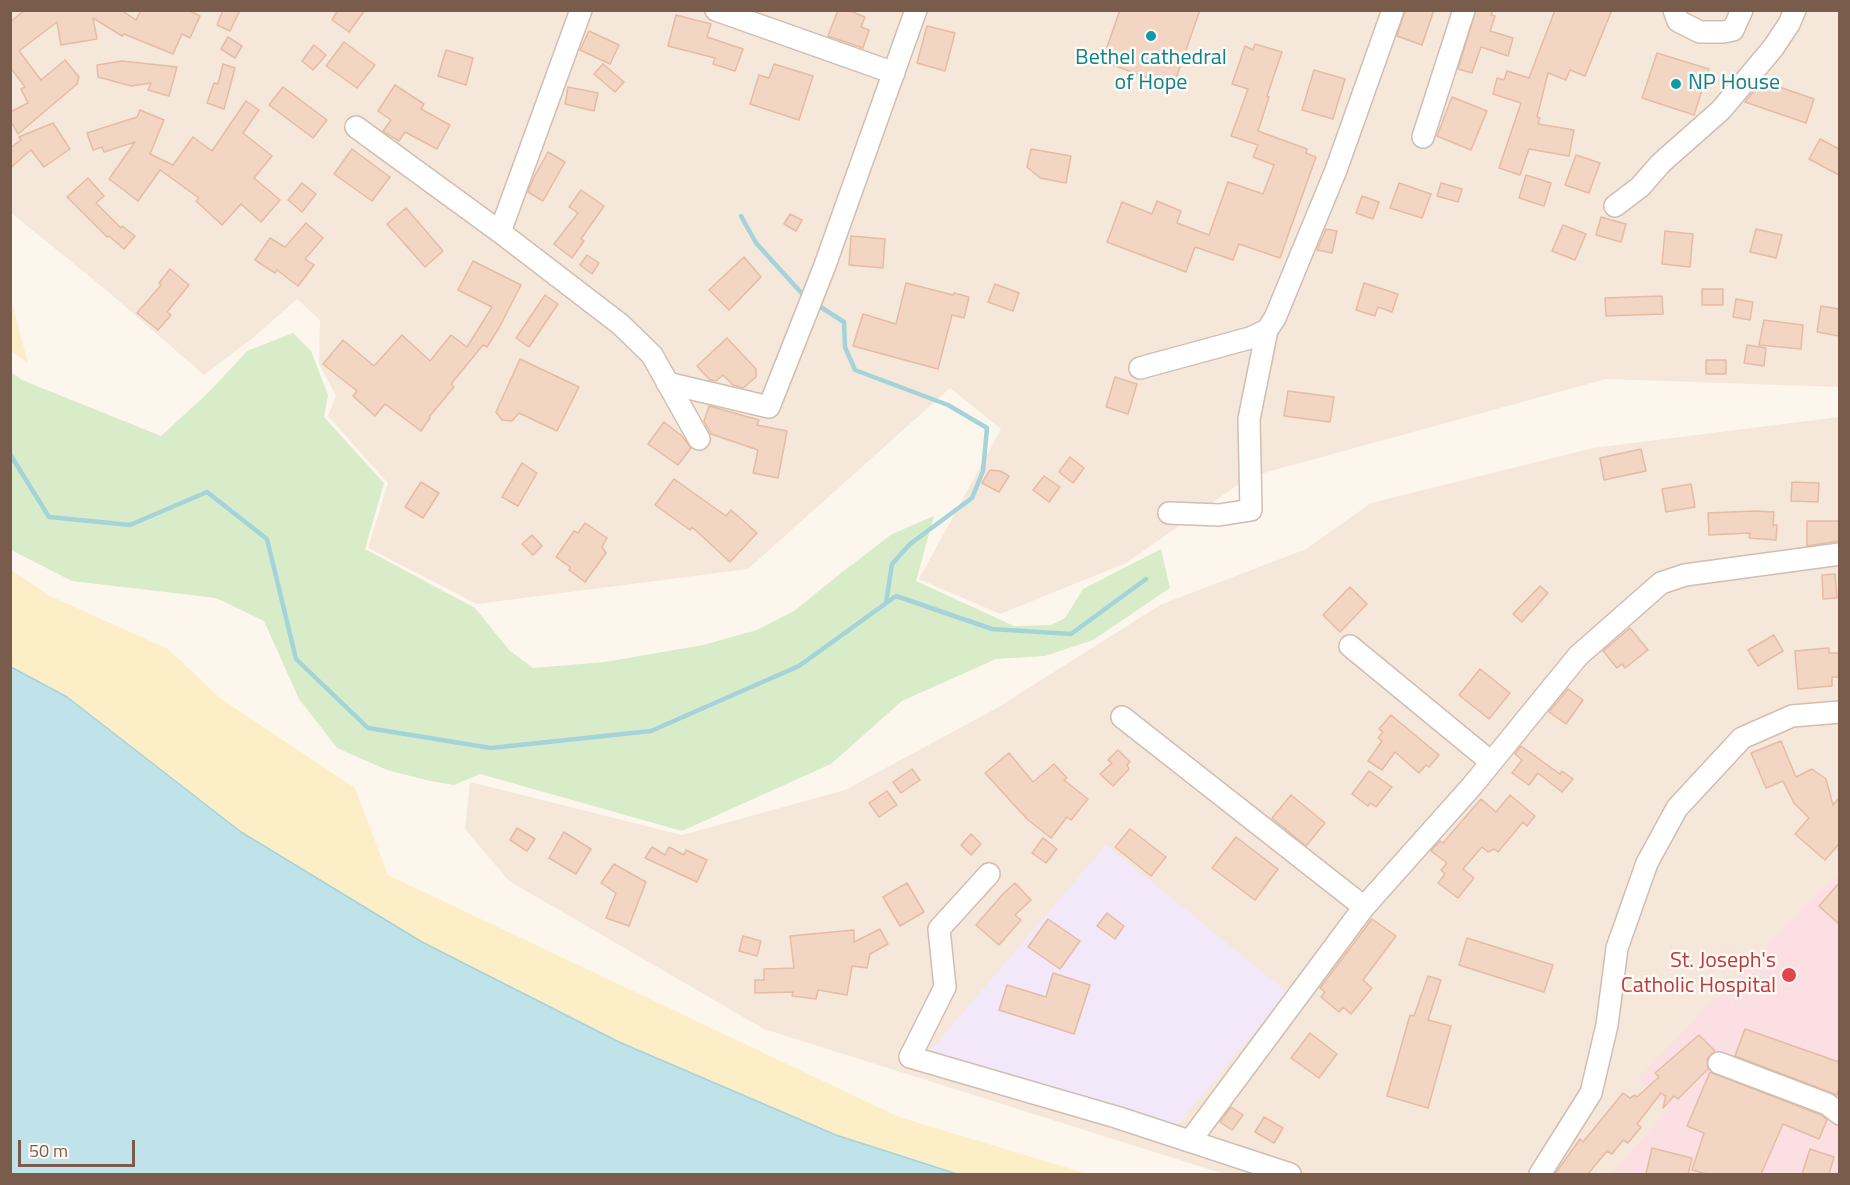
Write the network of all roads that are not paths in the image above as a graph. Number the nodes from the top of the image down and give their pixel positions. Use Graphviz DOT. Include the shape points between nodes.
graph roads {
  1 [pos="581,10"];
  2 [pos="716,10"];
  3 [pos="916,10"];
  4 [pos="1393,10"];
  5 [pos="1464,10"];
  6 [pos="1674,10"];
  7 [pos="1742,10"];
  8 [pos="1795,10"];
  9 [pos="894,73"];
  10 [pos="356,127"];
  11 [pos="1423,137"];
  12 [pos="1615,206"];
  13 [pos="500,232"];
  14 [pos="1267,330"];
  15 [pos="1140,368"];
  16 [pos="667,383"];
  17 [pos="699,439"];
  18 [pos="1169,513"];
  19 [pos="1839,554"];
  20 [pos="1350,646"];
  21 [pos="1839,712"];
  22 [pos="1122,717"];
  23 [pos="1491,762"];
  24 [pos="989,874"];
  25 [pos="1364,908"];
  26 [pos="1719,1064"];
  27 [pos="1839,1114"];
  28 [pos="1190,1141"];
  29 [pos="1290,1174"];
  30 [pos="1540,1174"];
  1 -- 13 [label="street"];
  2 -- 9 [label="street"];
  3 -- 9 [label="street"];
  4 -- 14 [label="street" via="1336,170"];
  5 -- 11 [label="street"];
  6 -- 7 [label="street" via="1678,21 1700,32 1723,32 1733,30"];
  8 -- 12 [label="street" via="1773,48 1720,110"];
  9 -- 16 [label="street" via="769,407"];
  10 -- 13 [label="street"];
  13 -- 16 [label="street" via="620,324 652,355"];
  14 -- 15 [label="street"];
  14 -- 18 [label="street" via="1249,419 1251,510 1219,515"];
  16 -- 17 [label="street"];
  19 -- 23 [label="street" via="1685,575 1661,583 1578,656"];
  20 -- 23 [label="street"];
  21 -- 30 [label="street" via="1792,716 1742,738 1677,808 1647,863 1617,948 1607,1025 1591,1094"];
  22 -- 25 [label="street"];
  23 -- 25 [label="street"];
  24 -- 28 [label="street" via="939,929 945,987 910,1057"];
  25 -- 28 [label="street"];
  26 -- 27 [label="street" via="1827,1104"];
  28 -- 29 [label="street"];
}
